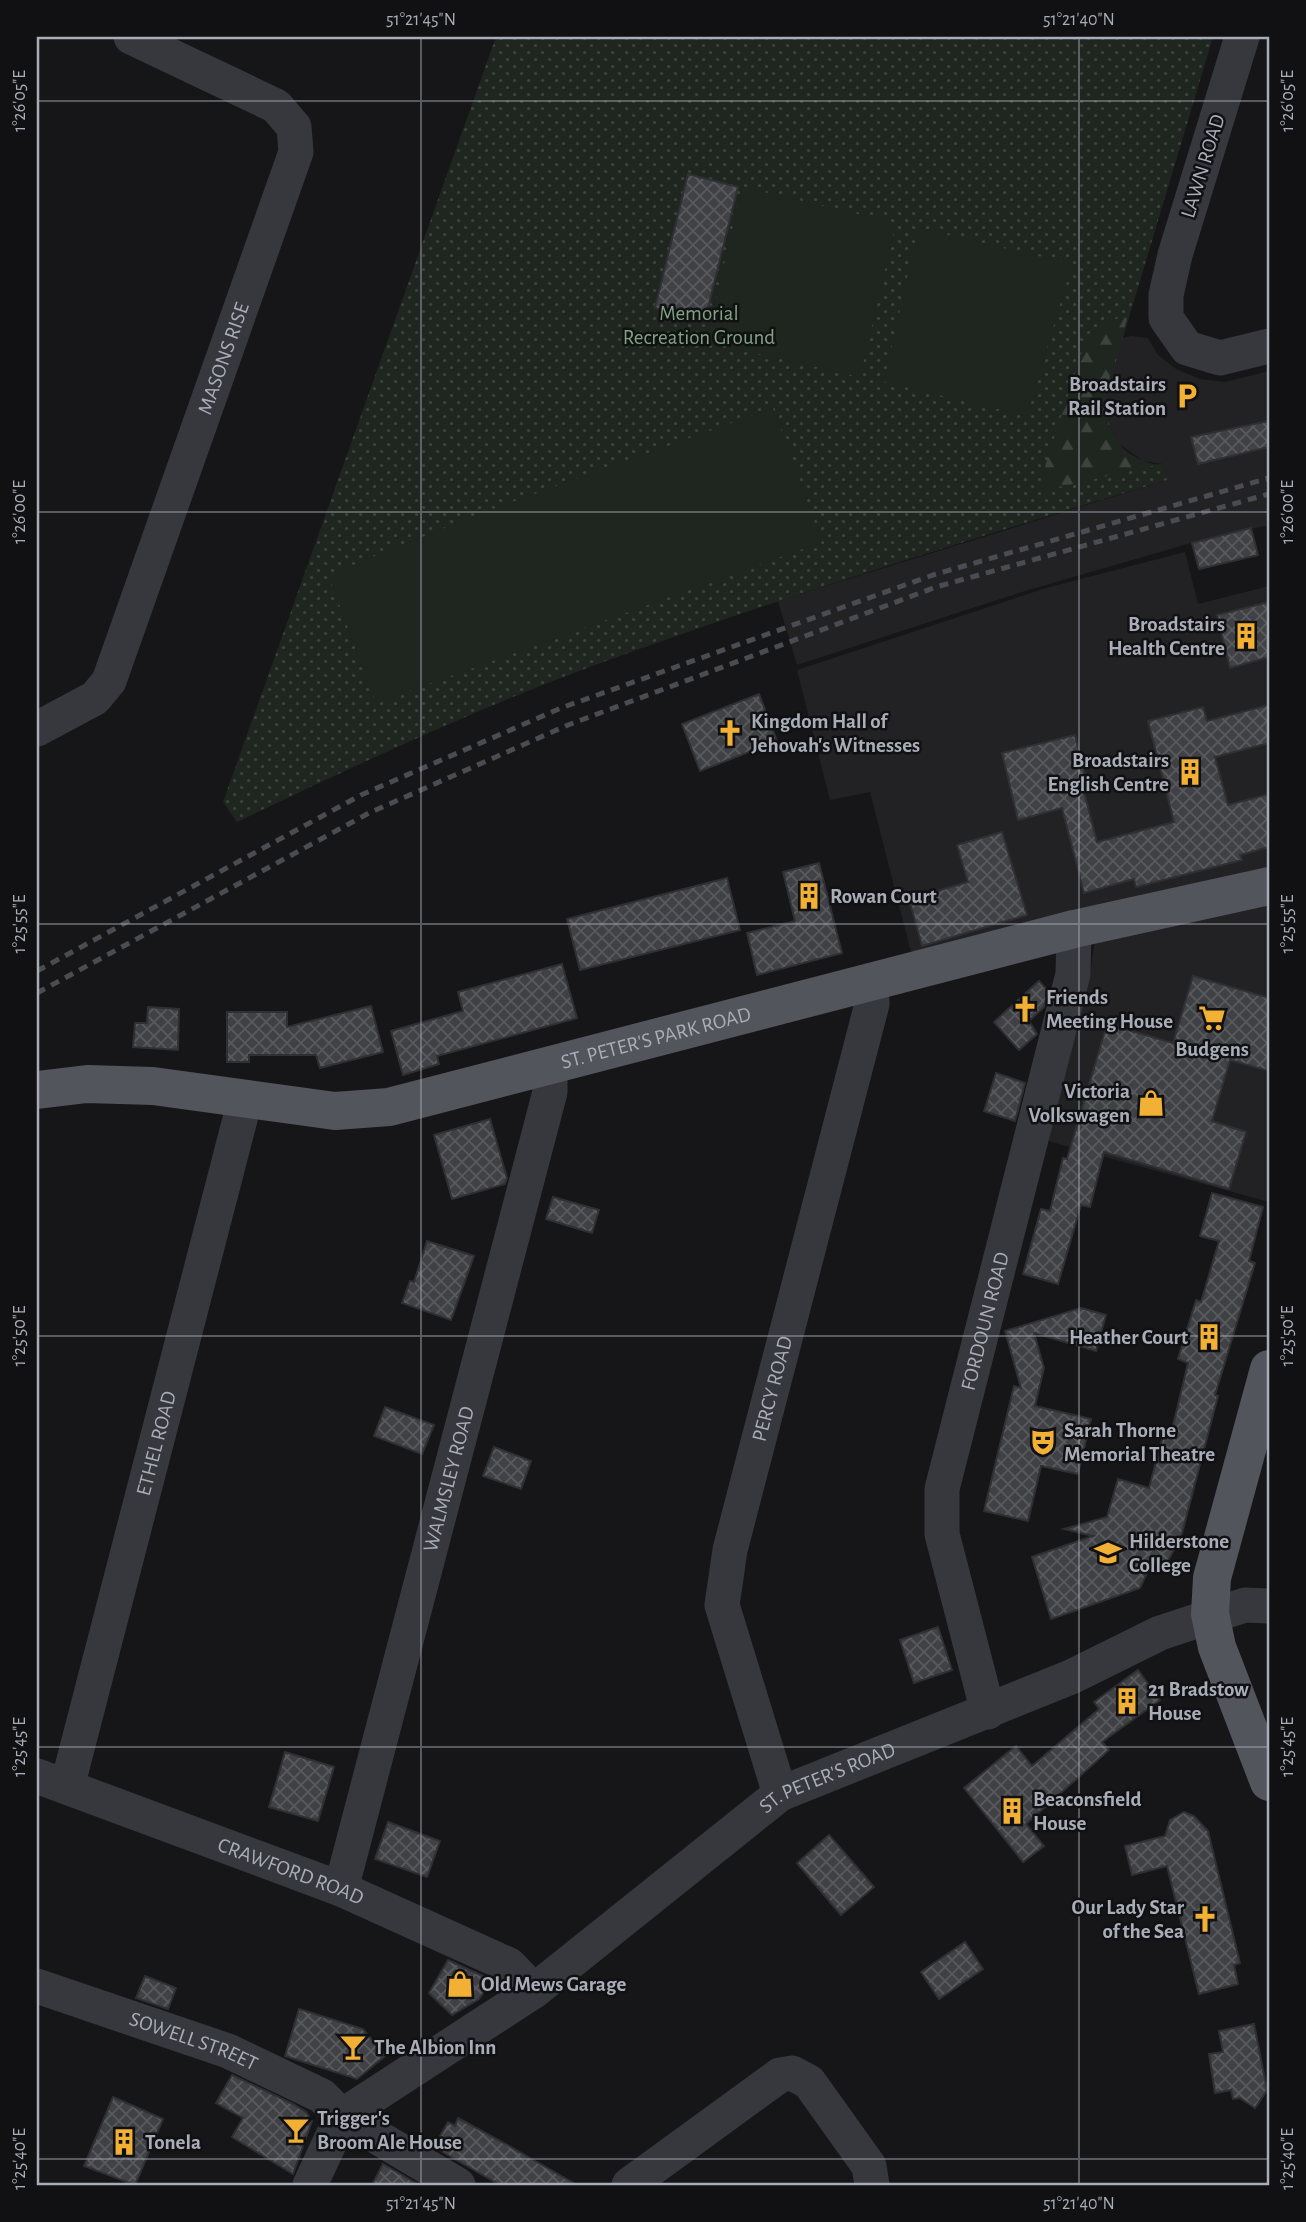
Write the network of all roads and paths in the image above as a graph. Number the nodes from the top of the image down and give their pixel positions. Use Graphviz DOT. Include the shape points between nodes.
graph roads {
  1 [pos="131,37"];
  2 [pos="1242,37"];
  3 [pos="1269,346"];
  4 [pos="37,729"];
  5 [pos="1269,886"];
  6 [pos="1074,929"];
  7 [pos="871,982"];
  8 [pos="550,1068"];
  9 [pos="37,1090"];
  10 [pos="245,1100"];
  11 [pos="1269,1369"];
  12 [pos="1269,1606"];
  13 [pos="1210,1614"];
  14 [pos="988,1712"];
  15 [pos="52,1781"];
  16 [pos="1269,1782"];
  17 [pos="780,1794"];
  18 [pos="341,1889"];
  19 [pos="37,1986"];
  20 [pos="534,1991"];
  21 [pos="342,2116"];
  22 [pos="310,2185"];
  23 [pos="458,2185"];
  24 [pos="629,2185"];
  25 [pos="872,2185"];
  1 -- 4 [label="street, MASONS RISE" via="276,106 294,127 296,152 108,681 95,698"];
  2 -- 3 [label="street, LAWN ROAD" via="1175,255 1166,318 1187,348 1220,358"];
  5 -- 6 [label="main road, ST. PETER'S PARK ROAD"];
  6 -- 7 [label="main road, ST. PETER'S PARK ROAD"];
  6 -- 14 [label="street, FORDOUN ROAD" via="1073,974 942,1489 942,1534"];
  7 -- 8 [label="main road, ST. PETER'S PARK ROAD"];
  7 -- 17 [label="street, PERCY ROAD" via="872,1004 730,1550 722,1605"];
  8 -- 10 [label="main road, ST. PETER'S PARK ROAD" via="389,1107 335,1111"];
  8 -- 18 [label="street, WALMSLEY ROAD" via="547,1105"];
  9 -- 10 [label="main road, ST. PETER'S PARK ROAD" via="87,1084 153,1086"];
  10 -- 15 [label="street, ETHEL ROAD"];
  11 -- 13 [label="main road" via="1212,1578"];
  12 -- 13 [label="street, ST. PETER'S ROAD" via="1245,1605"];
  13 -- 14 [label="street, ST. PETER'S ROAD"];
  13 -- 16 [label="main road" via="1217,1647"];
  14 -- 17 [label="street, ST. PETER'S ROAD"];
  15 -- 18 [label="street, CRAWFORD ROAD"];
  17 -- 20 [label="street, ST. PETER'S ROAD"];
  18 -- 20 [label="street, CRAWFORD ROAD" via="509,1965"];
  19 -- 21 [label="street, SOWELL STREET" via="228,2051 322,2096"];
  20 -- 21 [label="street, ST. PETER'S ROAD"];
  21 -- 22 [label="street"];
  21 -- 23 [label="street, SOWELL STREET"];
  24 -- 25 [label="street" via="780,2075 792,2074 809,2082 869,2166"];
}
